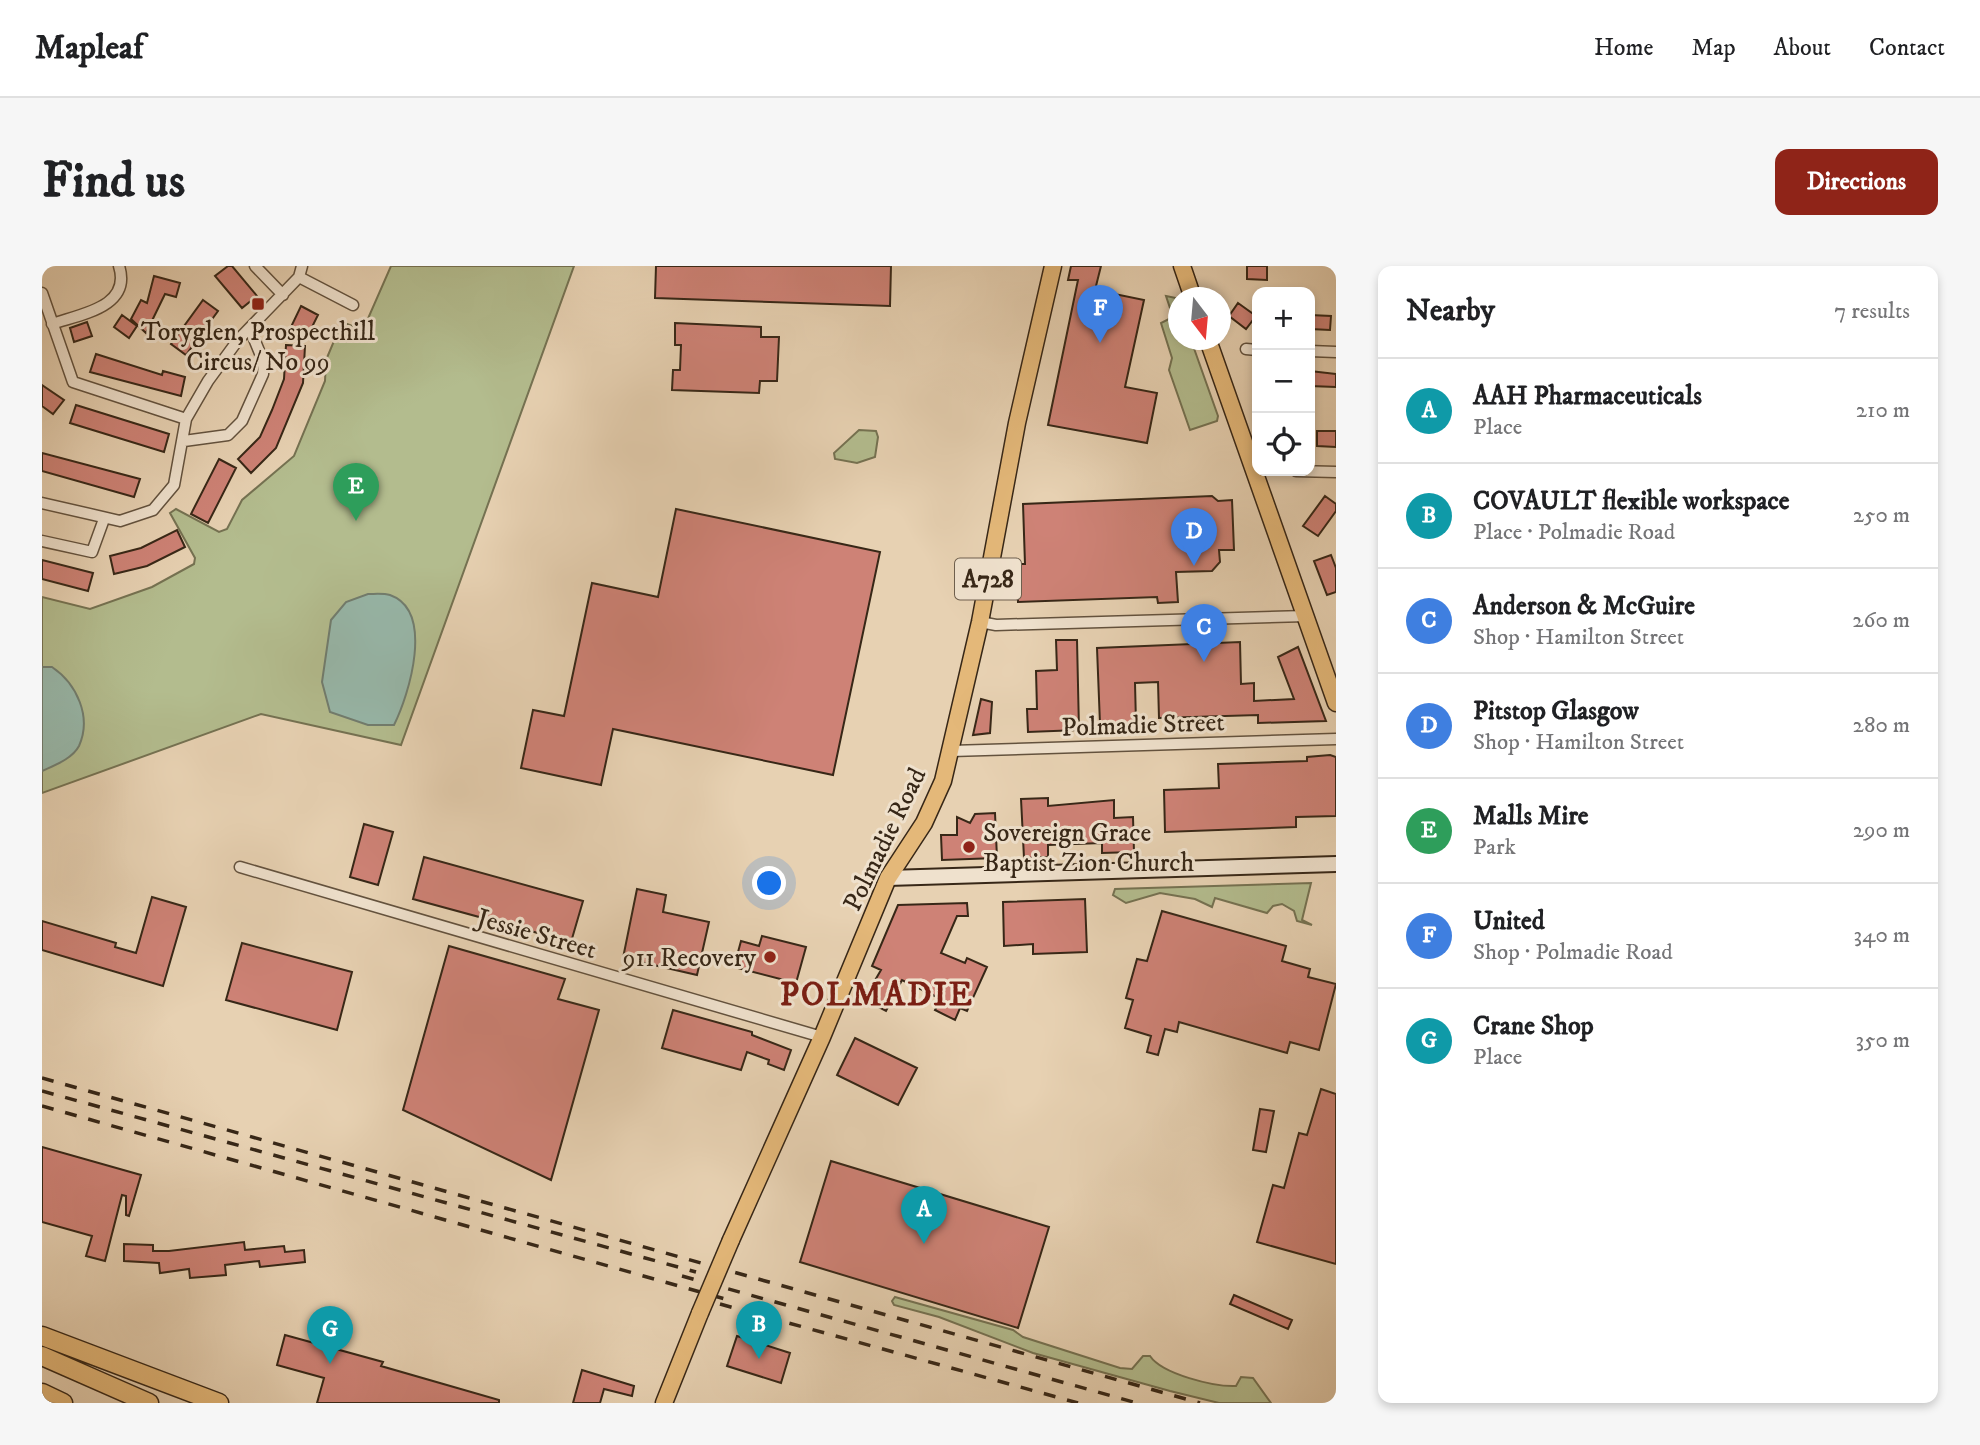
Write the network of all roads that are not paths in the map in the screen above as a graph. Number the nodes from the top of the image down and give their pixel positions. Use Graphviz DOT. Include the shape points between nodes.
graph roads {
  1 [pos="119,266"];
  2 [pos="255,266"];
  3 [pos="302,266"];
  4 [pos="1053,266"];
  5 [pos="1182,266"];
  6 [pos="299,277"];
  7 [pos="1189,287"];
  8 [pos="42,293"];
  9 [pos="283,295"];
  10 [pos="353,305"];
  11 [pos="52,324"];
  12 [pos="250,329"];
  13 [pos="1212,350"];
  14 [pos="1315,351"];
  15 [pos="1336,352"];
  16 [pos="186,419"];
  17 [pos="184,441"];
  18 [pos="1315,471"];
  19 [pos="1336,472"];
  20 [pos="42,503"];
  21 [pos="104,519"];
  22 [pos="42,541"];
  23 [pos="1307,616"];
  24 [pos="981,622"];
  25 [pos="1331,675"];
  26 [pos="1336,703"];
  27 [pos="1336,739"];
  28 [pos="951,751"];
  29 [pos="1336,864"];
  30 [pos="240,867"];
  31 [pos="888,878"];
  32 [pos="822,1037"];
  33 [pos="42,1336"];
  34 [pos="42,1356"];
  35 [pos="42,1393"];
  36 [pos="63,1403"];
  37 [pos="149,1403"];
  38 [pos="219,1403"];
  39 [pos="664,1403"];
  1 -- 11 [label="street" via="121,290 113,301"];
  2 -- 9 [label="street"];
  3 -- 6 [label="street"];
  4 -- 24 [label="main road, Polmadie Road / A728" via="1017,423"];
  5 -- 7 [label="main road"];
  6 -- 9 [label="street"];
  6 -- 10 [label="street"];
  8 -- 11 [label="street"];
  9 -- 12 [label="street"];
  11 -- 16 [label="street" via="73,382"];
  12 -- 16 [label="street" via="208,381"];
  12 -- 17 [label="street" via="264,363 242,421 228,435"];
  13 -- 23 [label="main road"];
  14 -- 15 [label="street"];
  16 -- 17 [label="street"];
  17 -- 21 [label="street" via="174,485 153,510 120,521"];
  18 -- 19 [label="street"];
  20 -- 21 [label="street"];
  21 -- 22 [label="street" via="92,552"];
  23 -- 24 [label="street"];
  23 -- 25 [label="main road"];
  24 -- 28 [label="main road, Polmadie Road / A728"];
  25 -- 26 [label="main road"];
  27 -- 28 [label="street, Polmadie Street"];
  28 -- 31 [label="main road, Polmadie Road / A728" via="935,802"];
  29 -- 31 [label="main road"];
  30 -- 32 [label="street, Jessie Street"];
  31 -- 32 [label="main road, Polmadie Road / A728"];
  32 -- 39 [label="main road, Polmadie Road / A728, bridge" via="699,1313"];
  33 -- 38 [label="highway"];
  34 -- 37 [label="highway"];
  35 -- 36 [label="highway"];
}
